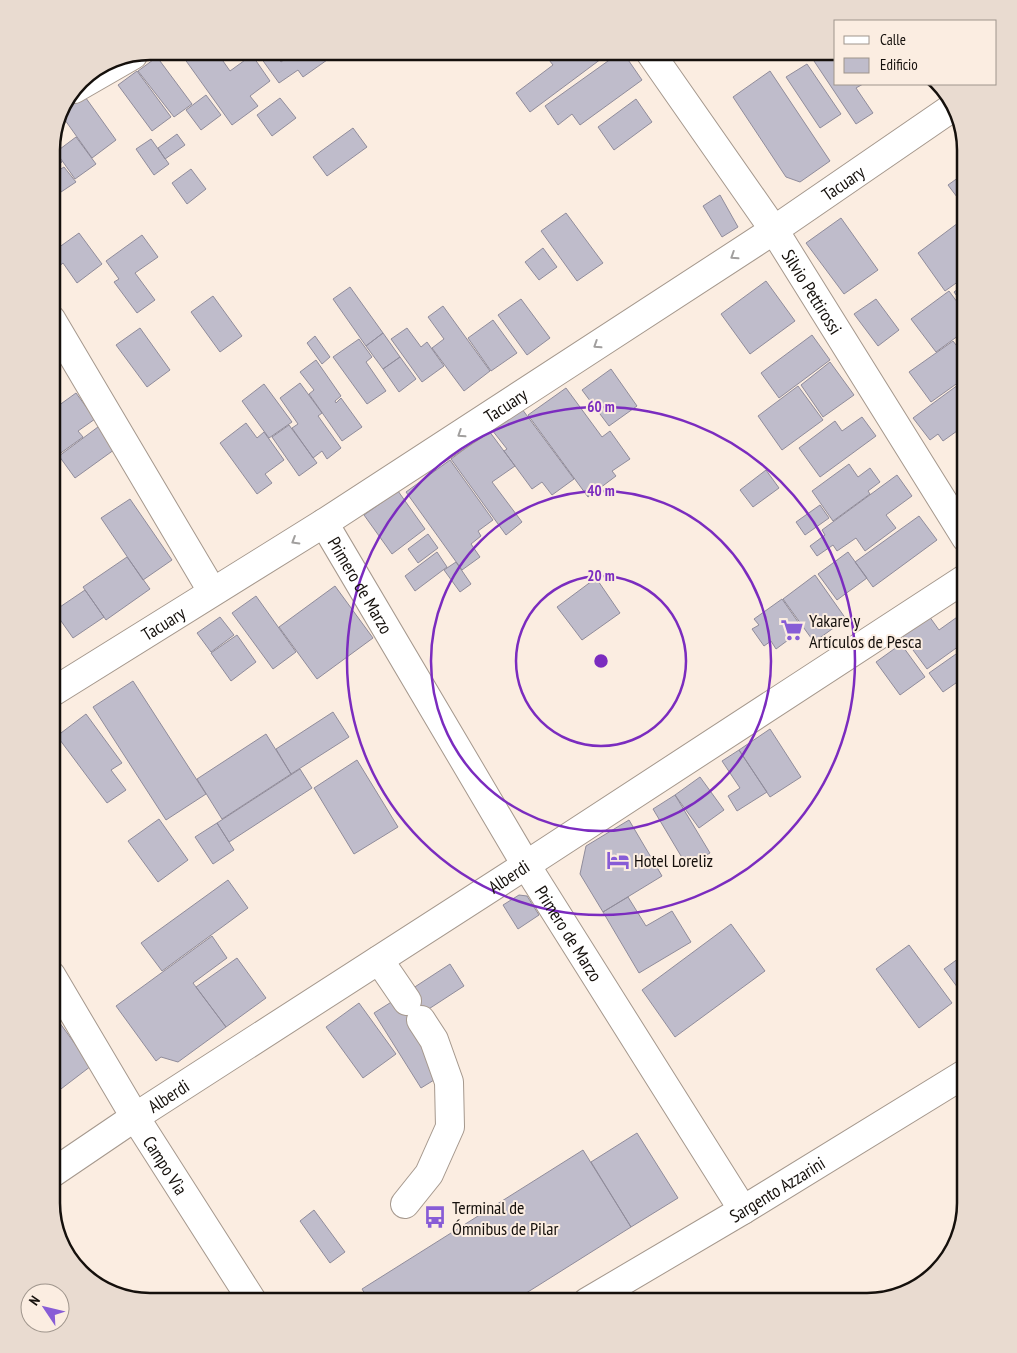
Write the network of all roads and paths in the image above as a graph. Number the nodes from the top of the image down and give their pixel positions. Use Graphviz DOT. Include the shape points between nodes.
graph roads {
  1 [pos="655,60"];
  2 [pos="948,110"];
  3 [pos="774,230"];
  4 [pos="60,333"];
  5 [pos="324,523"];
  6 [pos="957,524"];
  7 [pos="957,584"];
  8 [pos="212,591"];
  9 [pos="60,687"];
  10 [pos="526,865"];
  11 [pos="379,960"];
  12 [pos="60,990"];
  13 [pos="957,1079"];
  14 [pos="135,1117"];
  15 [pos="60,1168"];
  16 [pos="405,1204"];
  17 [pos="743,1210"];
  18 [pos="247,1293"];
  19 [pos="602,1293"];
  1 -- 3 [label="street, Silvio Pettirossi"];
  2 -- 3 [label="street, Tacuary"];
  3 -- 5 [label="street, Tacuary, one-way"];
  3 -- 6 [label="street, Silvio Pettirossi"];
  4 -- 8 [label="street"];
  5 -- 8 [label="street, Tacuary, one-way"];
  5 -- 10 [label="street, Primero de Marzo"];
  7 -- 10 [label="street, Alberdi"];
  8 -- 9 [label="street, Tacuary"];
  10 -- 11 [label="street, Alberdi"];
  10 -- 17 [label="street, Primero de Marzo"];
  11 -- 14 [label="street, Alberdi"];
  11 -- 16 [label="street" via="434,1040 449,1082 450,1127 429,1174"];
  12 -- 14 [label="street, Campo Vìa"];
  13 -- 17 [label="street, Sargento Azzarini"];
  14 -- 15 [label="street, Alberdi"];
  14 -- 18 [label="street, Campo Vìa"];
  17 -- 19 [label="street, Sargento Azzarini"];
}
